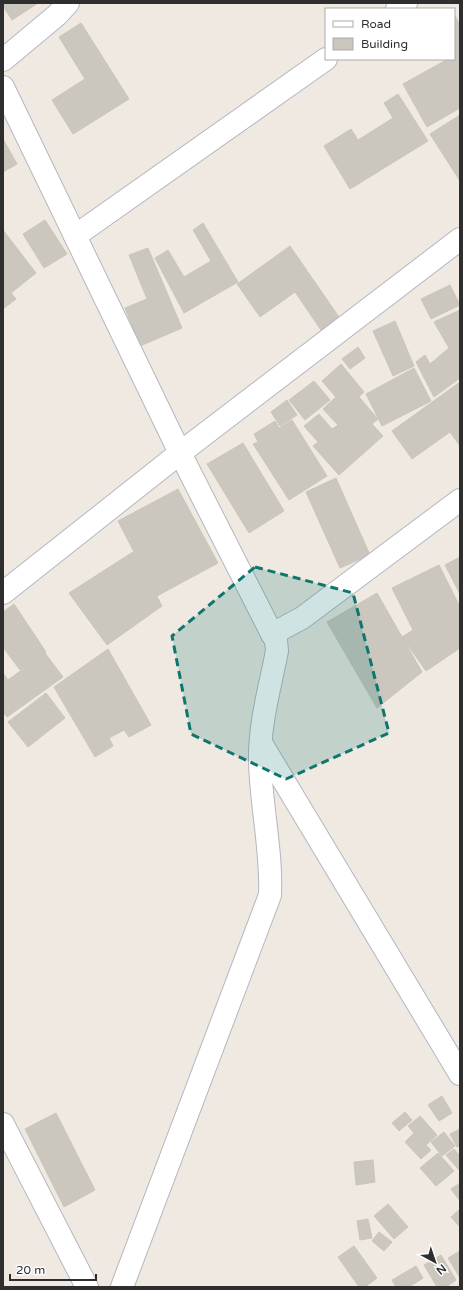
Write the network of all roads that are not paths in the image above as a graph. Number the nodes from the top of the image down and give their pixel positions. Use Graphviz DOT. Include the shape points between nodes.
graph roads {
  1 [pos="68,3"];
  2 [pos="3,60"];
  3 [pos="325,60"];
  4 [pos="3,87"];
  5 [pos="75,236"];
  6 [pos="460,239"];
  7 [pos="180,453"];
  8 [pos="460,500"];
  9 [pos="3,593"];
  10 [pos="272,634"];
  11 [pos="260,742"];
  12 [pos="460,1074"];
  13 [pos="3,1124"];
  14 [pos="87,1287"];
  15 [pos="122,1287"];
  1 -- 2 [label="street"];
  3 -- 5 [label="street"];
  4 -- 5 [label="street"];
  5 -- 7 [label="street"];
  6 -- 7 [label="street"];
  7 -- 9 [label="street"];
  7 -- 10 [label="street"];
  8 -- 10 [label="street" via="302,618"];
  10 -- 11 [label="street" via="276,640 277,651"];
  11 -- 12 [label="street"];
  11 -- 15 [label="street" via="271,875 270,895"];
  13 -- 14 [label="street"];
}
